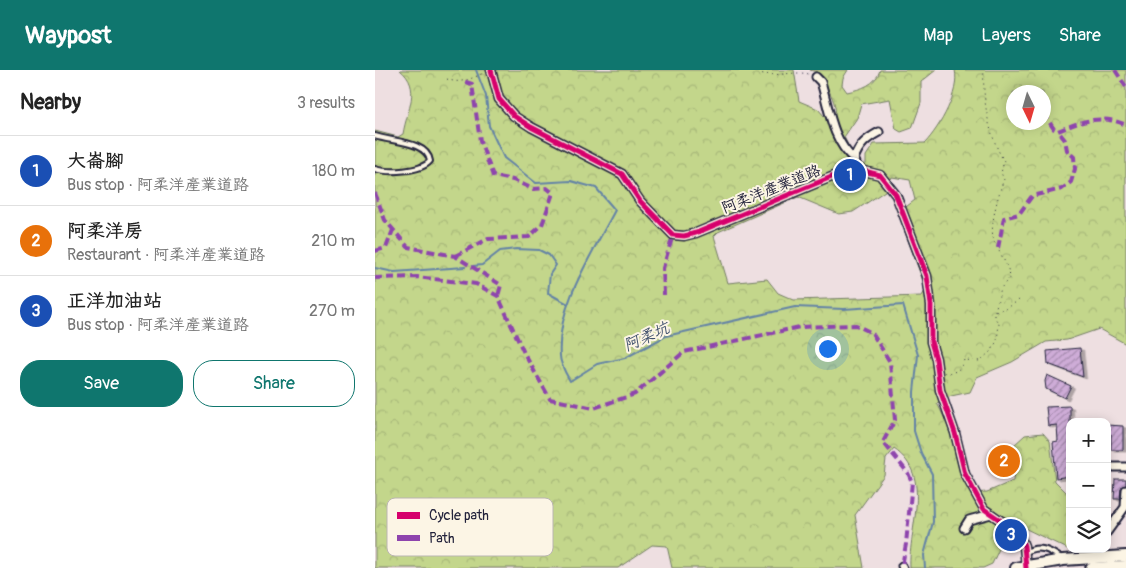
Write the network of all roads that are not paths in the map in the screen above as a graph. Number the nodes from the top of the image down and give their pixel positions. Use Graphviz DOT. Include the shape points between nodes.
graph roads {
  1 [pos="491,70"];
  2 [pos="816,77"];
  3 [pos="879,132"];
  4 [pos="375,136"];
  5 [pos="854,159"];
  6 [pos="375,170"];
  7 [pos="860,170"];
  8 [pos="1111,467"];
  9 [pos="1126,467"];
  10 [pos="1126,490"];
  11 [pos="991,514"];
  12 [pos="1111,526"];
  13 [pos="963,528"];
  14 [pos="1025,553"];
  15 [pos="1126,556"];
  16 [pos="1065,560"];
  17 [pos="1096,560"];
  18 [pos="1126,566"];
  19 [pos="1023,567"];
  1 -- 7 [label="street, 阿柔洋產業道路" via="499,99 514,116 623,174 641,201 673,235 695,233 846,171"];
  2 -- 5 [label="street" via="821,82 840,142"];
  3 -- 5 [label="street" via="862,142"];
  4 -- 6 [label="lane" via="417,145 430,161 417,168"];
  5 -- 7 [label="street"];
  7 -- 11 [label="street" via="880,175 889,184 914,240 930,293 931,342 941,395 955,432 965,474 984,508"];
  8 -- 9 [label="street"];
  10 -- 12 [label="street" via="1125,507"];
  11 -- 13 [label="street" via="969,520"];
  11 -- 14 [label="street" via="1019,534"];
  14 -- 16 [label="lane" via="1031,549 1046,548"];
  14 -- 19 [label="street"];
  15 -- 17 [label="main road"];
  16 -- 17 [label="main road"];
  16 -- 19 [label="main road"];
  17 -- 18 [label="main road"];
}
